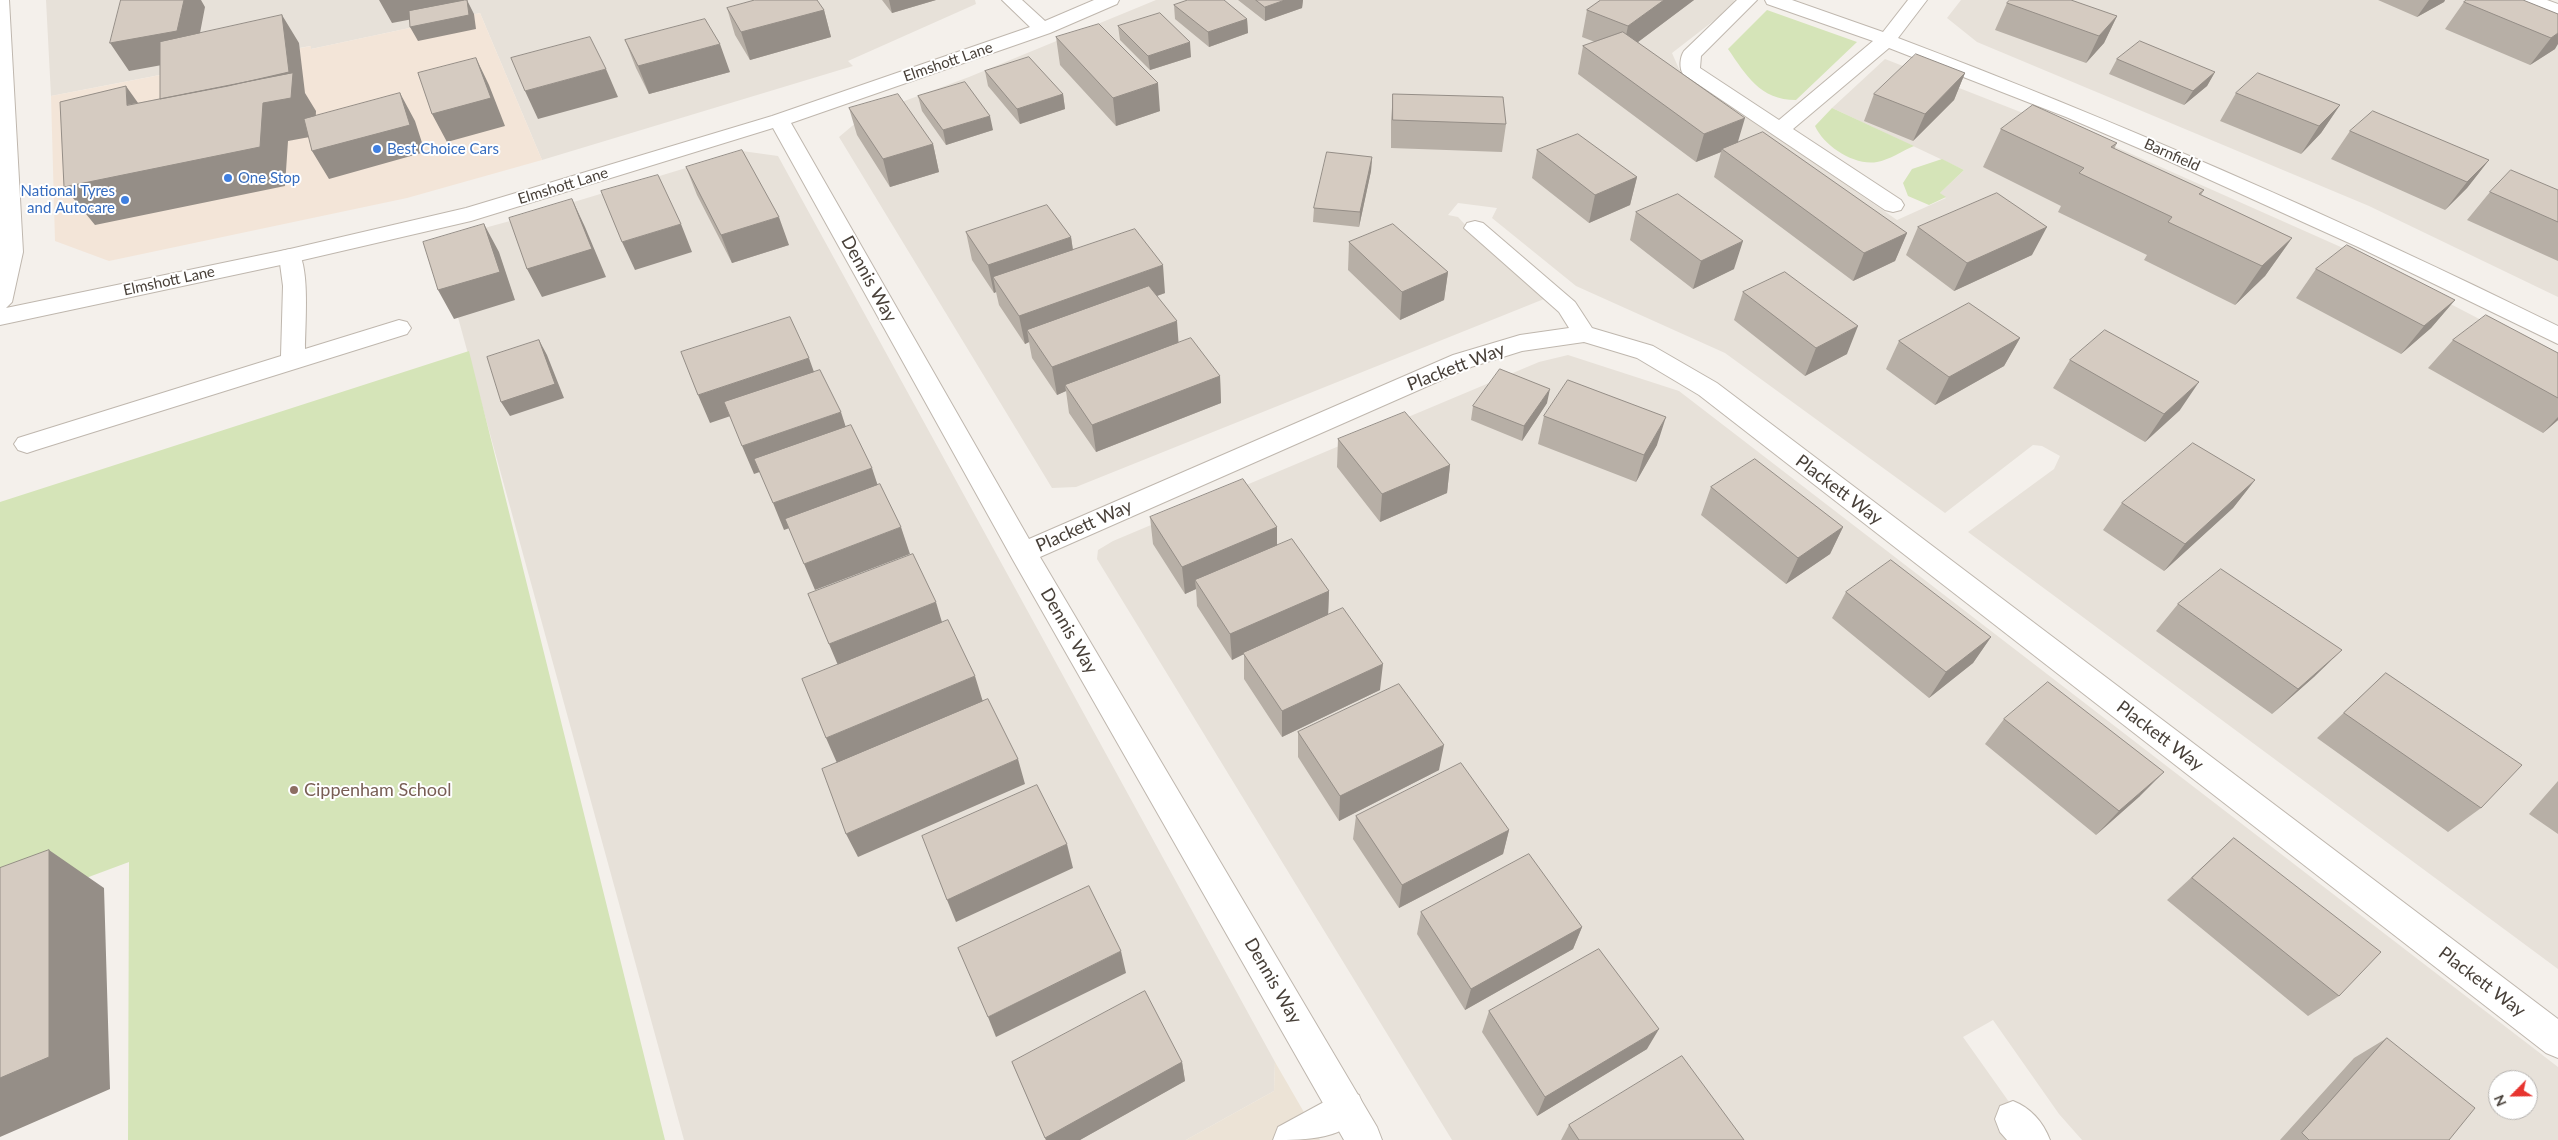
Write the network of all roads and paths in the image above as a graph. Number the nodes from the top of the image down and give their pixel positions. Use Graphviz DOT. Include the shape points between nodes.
graph roads {
  1 [pos="0,0"];
  2 [pos="1011,0"];
  3 [pos="1110,0"];
  4 [pos="1748,0"];
  5 [pos="1774,0"];
  6 [pos="1918,0"];
  7 [pos="2531,0"];
  8 [pos="2558,11"];
  9 [pos="1043,29"];
  10 [pos="1887,39"];
  11 [pos="778,120"];
  12 [pos="1780,130"];
  13 [pos="1892,205"];
  14 [pos="1475,228"];
  15 [pos="290,256"];
  16 [pos="0,302"];
  17 [pos="0,317"];
  18 [pos="399,328"];
  19 [pos="1584,334"];
  20 [pos="2558,336"];
  21 [pos="293,360"];
  22 [pos="28,444"];
  23 [pos="1023,553"];
  24 [pos="2558,1041"];
  25 [pos="1346,1108"];
  26 [pos="1292,1140"];
  27 [pos="1364,1140"];
  1 -- 16 [label="street" via="12,252"];
  2 -- 9 [label="street"];
  3 -- 9 [label="street, Elmshott Lane"];
  4 -- 12 [label="street" via="1691,55 1690,70"];
  5 -- 10 [label="street, Barnfield"];
  6 -- 10 [label="street"];
  7 -- 8 [label="street"];
  9 -- 11 [label="street, Elmshott Lane"];
  10 -- 12 [label="street"];
  10 -- 20 [label="street, Barnfield" via="2104,124 2398,256"];
  11 -- 15 [label="street, Elmshott Lane" via="471,214"];
  11 -- 23 [label="street, Dennis Way"];
  12 -- 13 [label="street"];
  14 -- 19 [label="street" via="1566,307"];
  15 -- 17 [label="street, Elmshott Lane"];
  15 -- 21 [label="street" via="294,286"];
  18 -- 21 [label="street"];
  19 -- 23 [label="street, Plackett Way" via="1520,343 1462,361"];
  19 -- 24 [label="street, Plackett Way" via="1645,352 1708,389"];
  21 -- 22 [label="street"];
  23 -- 25 [label="street, Dennis Way"];
  25 -- 26 [label="street"];
  25 -- 27 [label="street, Dennis Way"];
}
